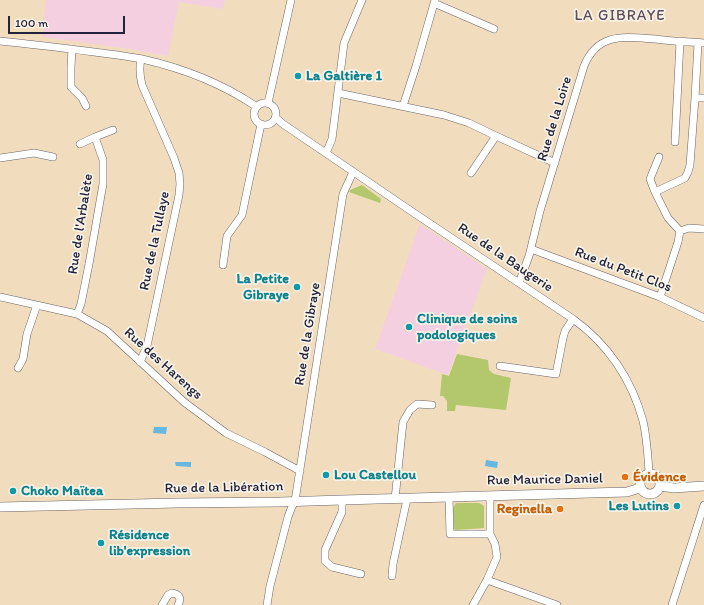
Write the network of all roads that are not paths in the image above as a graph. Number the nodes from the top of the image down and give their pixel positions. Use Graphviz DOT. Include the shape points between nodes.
graph roads {
  1 [pos="291,0"];
  2 [pos="362,0"];
  3 [pos="434,2"];
  4 [pos="494,29"];
  5 [pos="0,41"];
  6 [pos="680,41"];
  7 [pos="701,43"];
  8 [pos="72,49"];
  9 [pos="141,59"];
  10 [pos="338,93"];
  11 [pos="695,98"];
  12 [pos="704,98"];
  13 [pos="268,103"];
  14 [pos="86,106"];
  15 [pos="257,106"];
  16 [pos="403,106"];
  17 [pos="276,118"];
  18 [pos="261,124"];
  19 [pos="113,130"];
  20 [pos="496,136"];
  21 [pos="95,137"];
  22 [pos="675,142"];
  23 [pos="80,144"];
  24 [pos="326,153"];
  25 [pos="52,157"];
  26 [pos="659,157"];
  27 [pos="0,158"];
  28 [pos="555,163"];
  29 [pos="354,172"];
  30 [pos="471,173"];
  31 [pos="655,192"];
  32 [pos="704,229"];
  33 [pos="680,231"];
  34 [pos="531,249"];
  35 [pos="223,264"];
  36 [pos="519,283"];
  37 [pos="0,296"];
  38 [pos="660,297"];
  39 [pos="37,304"];
  40 [pos="77,314"];
  41 [pos="704,318"];
  42 [pos="573,319"];
  43 [pos="140,362"];
  44 [pos="500,366"];
  45 [pos="18,368"];
  46 [pos="432,405"];
  47 [pos="300,471"];
  48 [pos="649,474"];
  49 [pos="660,486"];
  50 [pos="704,486"];
  51 [pos="640,488"];
  52 [pos="490,496"];
  53 [pos="449,497"];
  54 [pos="407,498"];
  55 [pos="395,499"];
  56 [pos="342,500"];
  57 [pos="295,501"];
  58 [pos="704,505"];
  59 [pos="0,507"];
  60 [pos="490,534"];
  61 [pos="361,574"];
  62 [pos="392,576"];
  63 [pos="487,580"];
  64 [pos="269,604"];
  65 [pos="162,605"];
  66 [pos="178,605"];
  67 [pos="473,605"];
  68 [pos="557,605"];
  69 [pos="672,605"];
  1 -- 13 [label="street"];
  2 -- 10 [label="street" via="344,43"];
  3 -- 4 [label="street"];
  3 -- 16 [label="street"];
  5 -- 8 [label="street"];
  6 -- 7 [label="street, Rue de la Loire"];
  6 -- 22 [label="street"];
  6 -- 28 [label="street, Rue de la Loire" via="622,37 595,48 584,66"];
  7 -- 11 [label="street"];
  8 -- 9 [label="street"];
  8 -- 14 [label="street" via="71,87"];
  9 -- 15 [label="street" via="206,79"];
  9 -- 43 [label="street, Rue de la Tullaye" via="142,86 174,158 180,184 147,346"];
  10 -- 16 [label="street"];
  10 -- 24 [label="street" via="332,139"];
  11 -- 12 [label="street"];
  11 -- 31 [label="street" via="688,172 685,178"];
  13 -- 15 [label="street"];
  13 -- 17 [label="street" via="275,109"];
  15 -- 18 [label="street" via="255,117"];
  16 -- 20 [label="street" via="469,123"];
  17 -- 18 [label="street" via="269,124"];
  17 -- 24 [label="street, Rue de la Baugerie"];
  18 -- 35 [label="street" via="242,215 227,236"];
  19 -- 21 [label="street"];
  20 -- 28 [label="street"];
  20 -- 30 [label="street"];
  21 -- 23 [label="street"];
  21 -- 40 [label="street, Rue de l'Arbalète" via="103,160 103,184 88,271"];
  24 -- 29 [label="street, Rue de la Baugerie"];
  25 -- 27 [label="street" via="34,153"];
  26 -- 31 [label="street" via="650,179"];
  28 -- 34 [label="street, Rue de la Loire"];
  29 -- 36 [label="street, Rue de la Baugerie"];
  29 -- 47 [label="street, Rue de la Gibraye" via="344,194"];
  31 -- 33 [label="street" via="668,218"];
  32 -- 33 [label="street" via="690,228"];
  33 -- 38 [label="street"];
  34 -- 36 [label="street, Rue de la Loire"];
  34 -- 38 [label="street, Rue du Petit Clos"];
  36 -- 42 [label="street, Rue de la Baugerie"];
  37 -- 39 [label="street, Rue des Harengs"];
  38 -- 41 [label="street, Rue du Petit Clos"];
  39 -- 40 [label="street, Rue des Harengs"];
  39 -- 45 [label="street" via="27,334 23,359"];
  40 -- 43 [label="street, Rue des Harengs" via="107,331"];
  42 -- 44 [label="street" via="563,338 556,374"];
  42 -- 48 [label="street, Rue de la Baugerie" via="585,327 607,350 633,392 643,422"];
  43 -- 47 [label="street, Rue des Harengs" via="184,402 226,433"];
  46 -- 55 [label="street" via="417,404 403,422"];
  47 -- 57 [label="street, Rue de la Gibraye"];
  48 -- 49 [label="street" via="658,477"];
  48 -- 51 [label="street" via="642,478"];
  49 -- 50 [label="street"];
  49 -- 51 [label="street" via="657,492 651,494"];
  51 -- 52 [label="street, Rue Maurice Daniel" via="627,492"];
  52 -- 53 [label="street, Rue Maurice Daniel"];
  52 -- 60 [label="street"];
  53 -- 54 [label="street, Rue de la Libération"];
  53 -- 60 [label="street" via="450,534"];
  54 -- 55 [label="street, Rue de la Libération"];
  54 -- 62 [label="street" via="392,564"];
  55 -- 56 [label="street, Rue de la Libération"];
  56 -- 57 [label="street, Rue de la Libération"];
  56 -- 61 [label="street" via="342,512 324,550 325,561 332,567"];
  57 -- 59 [label="street, Rue de la Libération"];
  57 -- 64 [label="street, Rue de la Gibraye" via="290,509 270,586"];
  58 -- 69 [label="street"];
  60 -- 63 [label="street" via="497,557"];
  63 -- 67 [label="street"];
  63 -- 68 [label="street"];
  65 -- 66 [label="street" via="172,592 179,596"];
}
